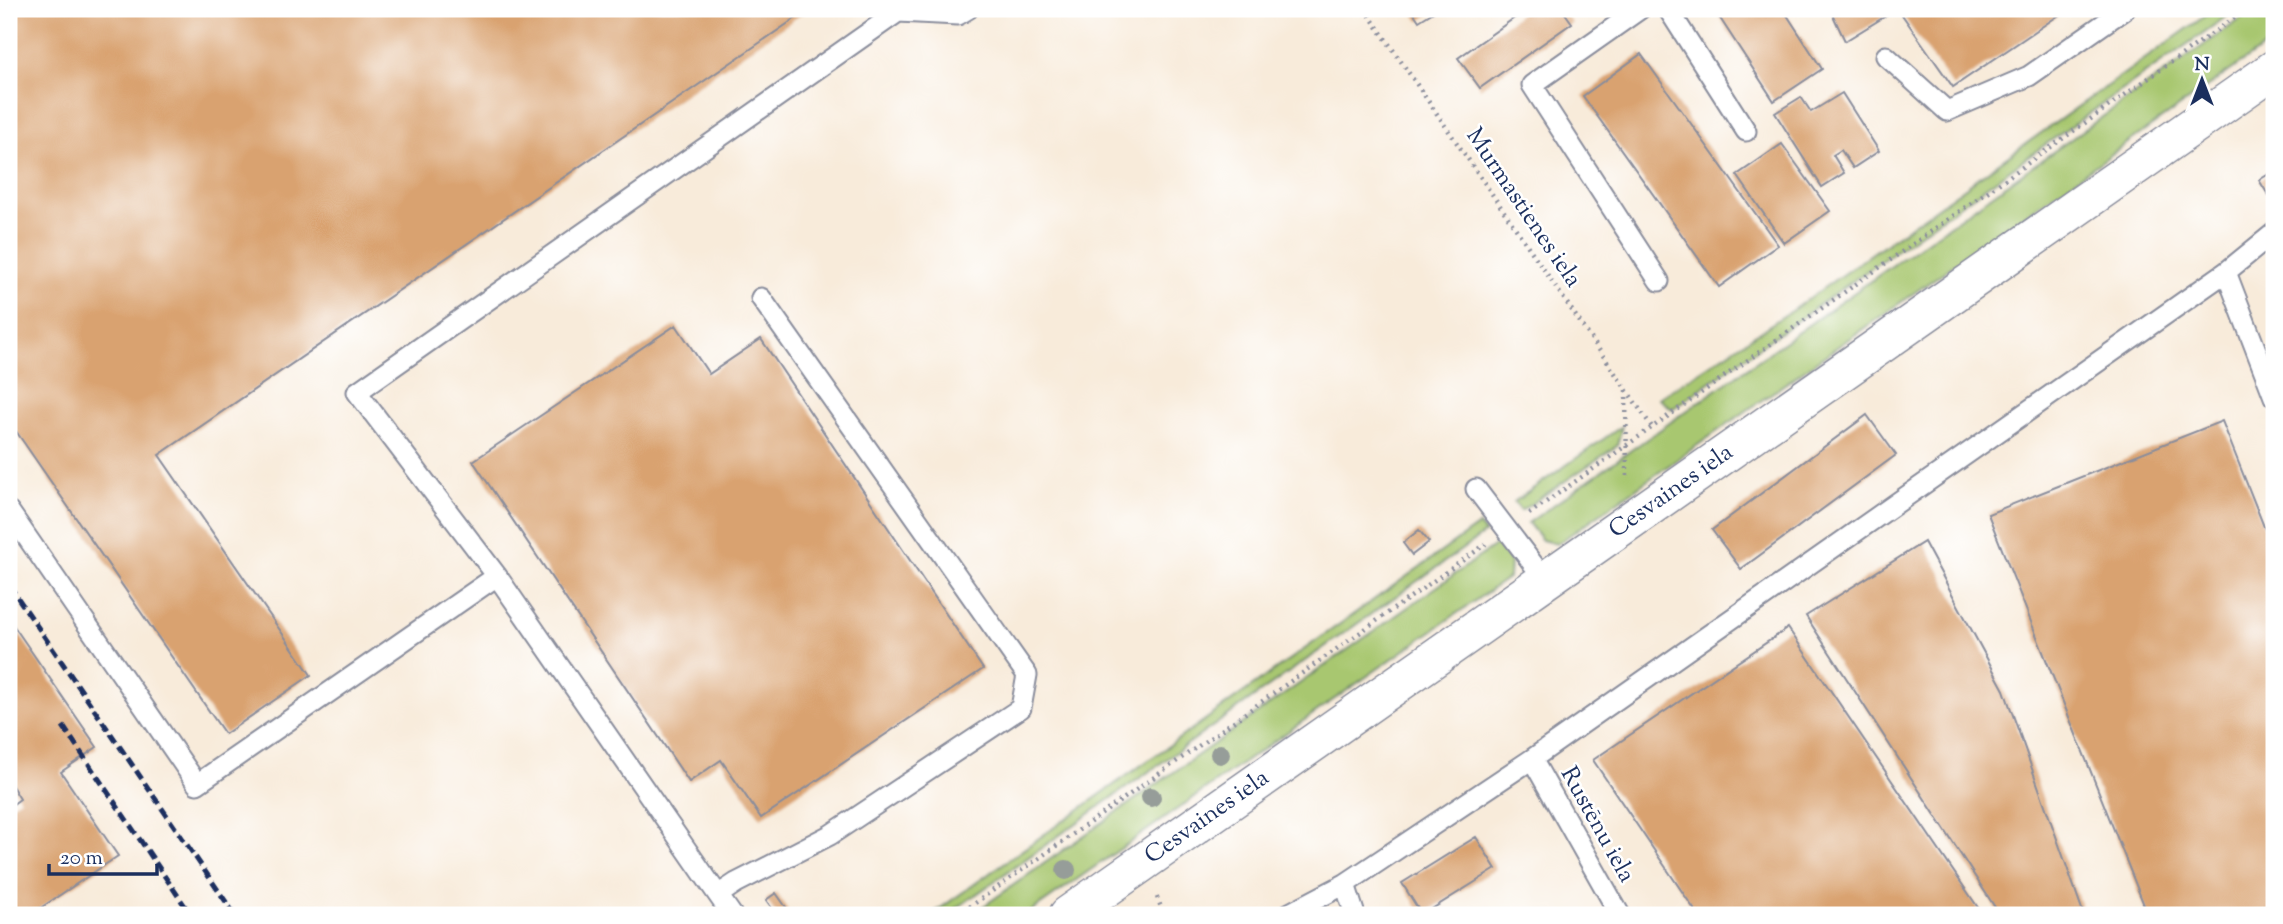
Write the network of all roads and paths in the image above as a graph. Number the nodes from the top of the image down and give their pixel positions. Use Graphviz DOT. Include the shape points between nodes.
graph roads {
  1 [pos="968,9"];
  2 [pos="1365,9"];
  3 [pos="1640,9"];
  4 [pos="1668,9"];
  5 [pos="2125,9"];
  6 [pos="2247,9"];
  7 [pos="897,10"];
  8 [pos="1886,57"];
  9 [pos="2274,69"];
  10 [pos="1746,131"];
  11 [pos="2274,233"];
  12 [pos="2226,272"];
  13 [pos="1659,281"];
  14 [pos="761,298"];
  15 [pos="1626,389"];
  16 [pos="2274,397"];
  17 [pos="1652,427"];
  18 [pos="1627,444"];
  19 [pos="1476,489"];
  20 [pos="9,511"];
  21 [pos="1524,517"];
  22 [pos="1629,523"];
  23 [pos="1492,540"];
  24 [pos="497,576"];
  25 [pos="1546,581"];
  26 [pos="1532,759"];
  27 [pos="1345,884"];
  28 [pos="718,895"];
  29 [pos="1160,902"];
  30 [pos="732,915"];
  31 [pos="958,915"];
  32 [pos="1068,915"];
  33 [pos="1164,915"];
  34 [pos="1286,915"];
  35 [pos="1355,915"];
  36 [pos="1620,915"];
  1 -- 7 [label="lane" via="958,15"];
  2 -- 15 [label="path, Murmastienes iela"];
  3 -- 13 [label="lane" via="1532,85"];
  4 -- 10 [label="lane"];
  5 -- 8 [label="lane" via="2029,76 1947,111"];
  6 -- 17 [label="path"];
  7 -- 24 [label="lane" via="357,392"];
  9 -- 22 [label="street, Cesvaines iela"];
  11 -- 12 [label="lane"];
  12 -- 16 [label="lane"];
  12 -- 26 [label="lane"];
  14 -- 28 [label="lane" via="1027,675 1021,708 830,835"];
  15 -- 17 [label="path, Murmastienes iela"];
  15 -- 18 [label="path"];
  17 -- 18 [label="path"];
  18 -- 21 [label="path"];
  18 -- 22 [label="path"];
  19 -- 25 [label="lane"];
  20 -- 24 [label="lane" via="197,784"];
  22 -- 25 [label="street, Cesvaines iela"];
  23 -- 31 [label="path"];
  24 -- 28 [label="lane"];
  25 -- 32 [label="street, Cesvaines iela"];
  26 -- 27 [label="lane"];
  26 -- 36 [label="lane, Rustēnu iela"];
  27 -- 34 [label="lane"];
  27 -- 35 [label="lane"];
  28 -- 30 [label="lane"];
  29 -- 33 [label="path"];
}
